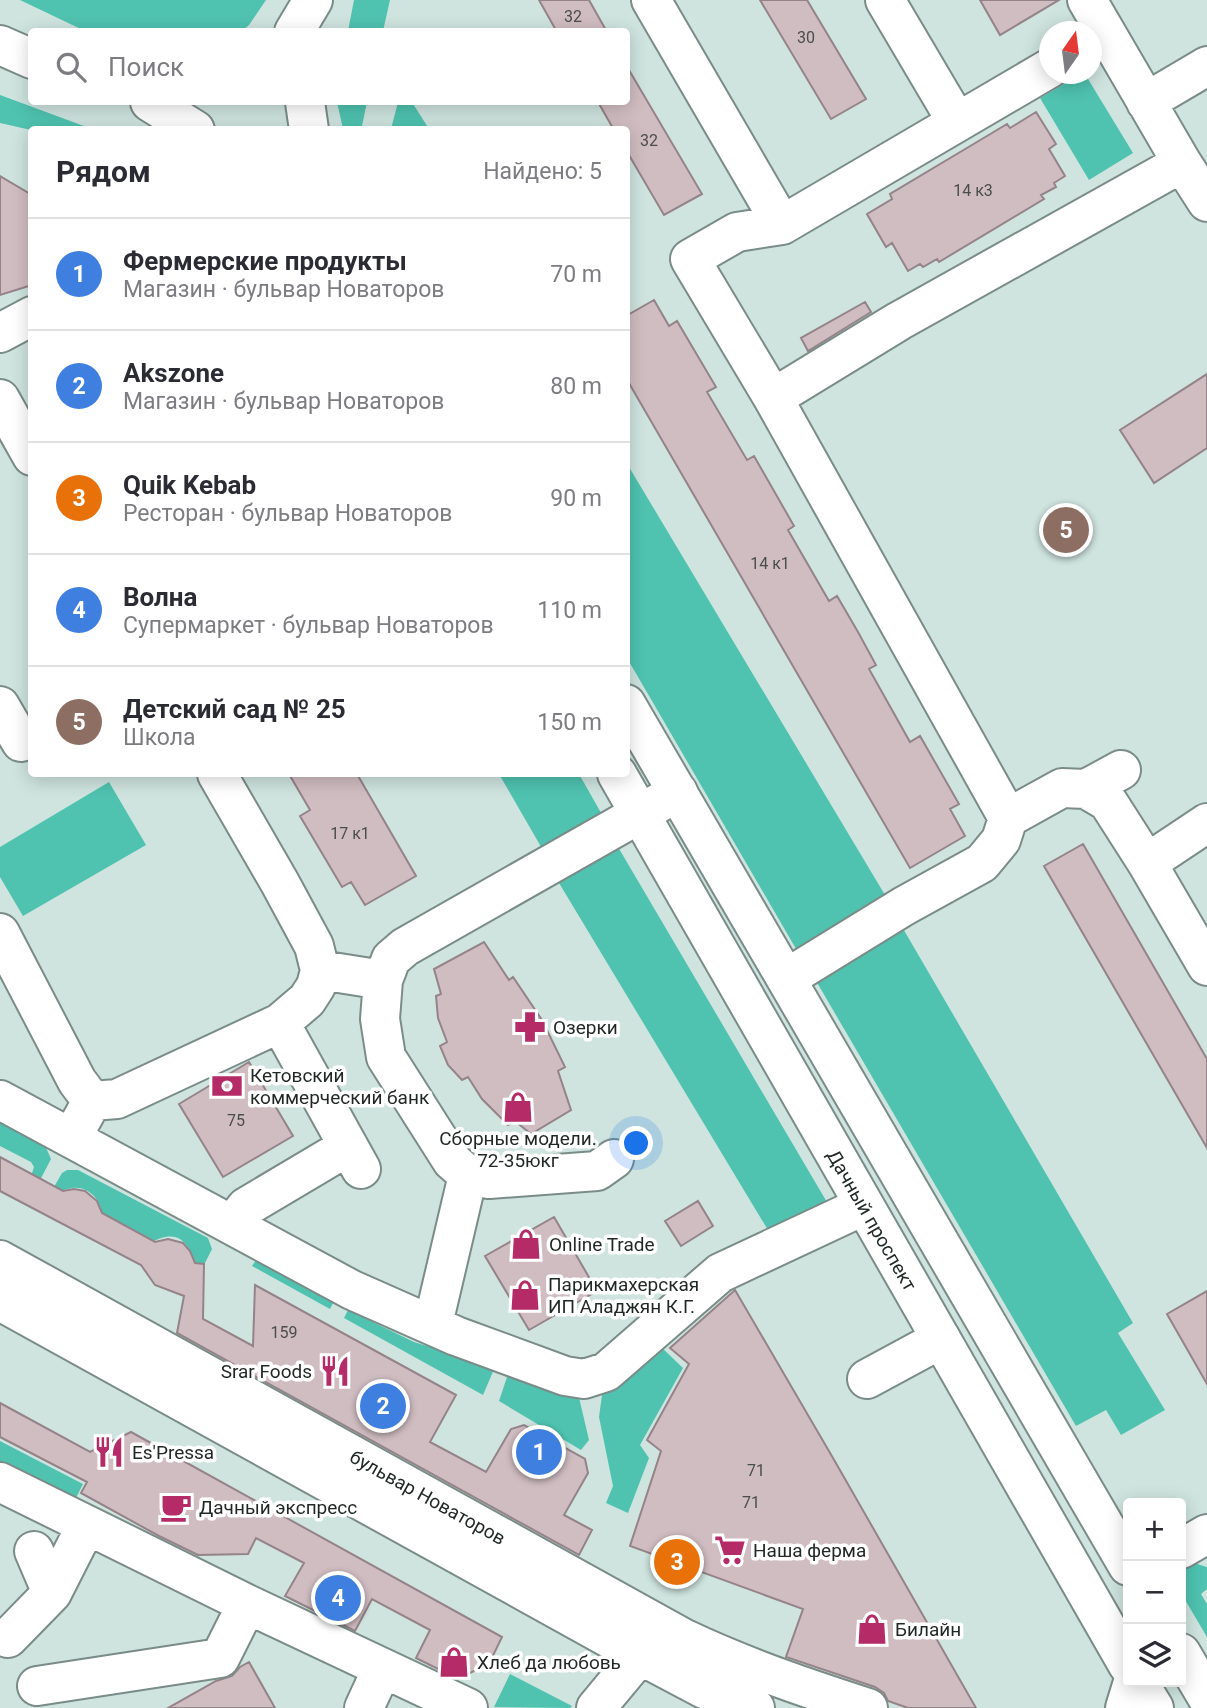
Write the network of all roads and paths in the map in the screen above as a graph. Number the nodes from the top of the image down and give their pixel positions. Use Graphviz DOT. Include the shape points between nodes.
graph roads {
  1 [pos="650,0"];
  2 [pos="886,0"];
  3 [pos="1087,0"];
  4 [pos="1093,21"];
  5 [pos="1102,43"];
  6 [pos="0,45"];
  7 [pos="28,57"];
  8 [pos="1207,66"];
  9 [pos="1039,74"];
  10 [pos="1146,102"];
  11 [pos="155,105"];
  12 [pos="305,105"];
  13 [pos="957,122"];
  14 [pos="189,126"];
  15 [pos="308,126"];
  16 [pos="1182,163"];
  17 [pos="1207,202"];
  18 [pos="782,225"];
  19 [pos="28,318"];
  20 [pos="0,333"];
  21 [pos="773,398"];
  22 [pos="0,400"];
  23 [pos="28,449"];
  24 [pos="0,706"];
  25 [pos="630,711"];
  26 [pos="18,745"];
  27 [pos="1121,770"];
  28 [pos="219,777"];
  29 [pos="619,777"];
  30 [pos="1086,789"];
  31 [pos="678,792"];
  32 [pos="640,814"];
  33 [pos="1008,818"];
  34 [pos="1207,823"];
  35 [pos="1147,863"];
  36 [pos="0,933"];
  37 [pos="1207,966"];
  38 [pos="320,970"];
  39 [pos="787,978"];
  40 [pos="383,980"];
  41 [pos="280,1023"];
  42 [pos="0,1100"];
  43 [pos="92,1101"];
  44 [pos="72,1137"];
  45 [pos="614,1159"];
  46 [pos="468,1175"];
  47 [pos="863,1206"];
  48 [pos="233,1224"];
  49 [pos="0,1261"];
  50 [pos="0,1301"];
  51 [pos="433,1324"];
  52 [pos="941,1339"];
  53 [pos="867,1379"];
  54 [pos="0,1482"];
  55 [pos="86,1526"];
  56 [pos="34,1551"];
  57 [pos="1125,1561"];
  58 [pos="52,1593"];
  59 [pos="247,1604"];
  60 [pos="4,1638"];
  61 [pos="640,1655"];
  62 [pos="1123,1656"];
  63 [pos="1186,1661"];
  64 [pos="382,1669"];
  65 [pos="1131,1687"];
  66 [pos="1141,1687"];
  67 [pos="43,1697"];
  68 [pos="1207,1697"];
  69 [pos="364,1708"];
  70 [pos="468,1708"];
  71 [pos="596,1708"];
  72 [pos="755,1708"];
  73 [pos="868,1708"];
  74 [pos="1125,1708"];
  75 [pos="1154,1708"];
  1 -- 18 [label="main road"];
  2 -- 13 [label="main road"];
  3 -- 4 [label="main road"];
  5 -- 10 [label="main road"];
  6 -- 7 [label="main road"];
  8 -- 10 [label="main road"];
  9 -- 13 [label="main road"];
  10 -- 16 [label="main road"];
  11 -- 14 [label="main road"];
  12 -- 15 [label="main road"];
  13 -- 18 [label="main road"];
  16 -- 17 [label="main road"];
  16 -- 21 [label="main road" via="899,321"];
  18 -- 21 [label="main road" via="737,232 690,259"];
  19 -- 20 [label="main road"];
  21 -- 33 [label="main road"];
  22 -- 23 [label="main road"];
  24 -- 26 [label="main road"];
  25 -- 31 [label="main road"];
  27 -- 30 [label="main road"];
  28 -- 38 [label="main road" via="292,904 314,946"];
  29 -- 32 [label="main road, Дачный проспект"];
  30 -- 33 [label="main road" via="1062,788"];
  30 -- 35 [label="main road" via="1108,802"];
  31 -- 32 [label="main road"];
  31 -- 39 [label="main road"];
  32 -- 40 [label="main road" via="405,947 391,959"];
  32 -- 47 [label="main road, Дачный проспект"];
  33 -- 39 [label="main road" via="1000,840 982,863"];
  34 -- 35 [label="main road"];
  35 -- 37 [label="main road"];
  36 -- 43 [label="main road" via="77,1081"];
  38 -- 40 [label="main road"];
  38 -- 41 [label="main road" via="307,1000"];
  39 -- 57 [label="main road"];
  40 -- 46 [label="main road" via="380,1019 386,1057 452,1160"];
  41 -- 43 [label="main road" via="117,1098"];
  41 -- 48 [label="main road" via="354,1158 246,1207"];
  42 -- 44 [label="main road"];
  43 -- 44 [label="main road"];
  44 -- 48 [label="main road"];
  45 -- 46 [label="main road" via="597,1171 489,1179"];
  46 -- 51 [label="main road"];
  47 -- 51 [label="main road" via="720,1273 606,1372 584,1379 533,1366"];
  47 -- 52 [label="main road, Дачный проспект"];
  48 -- 51 [label="main road" via="352,1290"];
  49 -- 73 [label="main road, бульвар Новаторов" via="685,1639 779,1679"];
  50 -- 61 [label="main road, бульвар Новаторов"];
  52 -- 53 [label="main road"];
  52 -- 62 [label="main road, Дачный проспект"];
  54 -- 55 [label="main road"];
  55 -- 58 [label="main road"];
  55 -- 59 [label="main road"];
  56 -- 58 [label="main road"];
  58 -- 60 [label="main road"];
  59 -- 64 [label="main road"];
  59 -- 67 [label="main road" via="220,1658"];
  60 -- 67 [label="main road"];
  61 -- 71 [label="main road"];
  61 -- 72 [label="main road, бульвар Новаторов" via="704,1689"];
  63 -- 68 [label="main road"];
  64 -- 69 [label="main road"];
  64 -- 70 [label="main road"];
  65 -- 74 [label="main road"];
  66 -- 75 [label="main road"];
}
